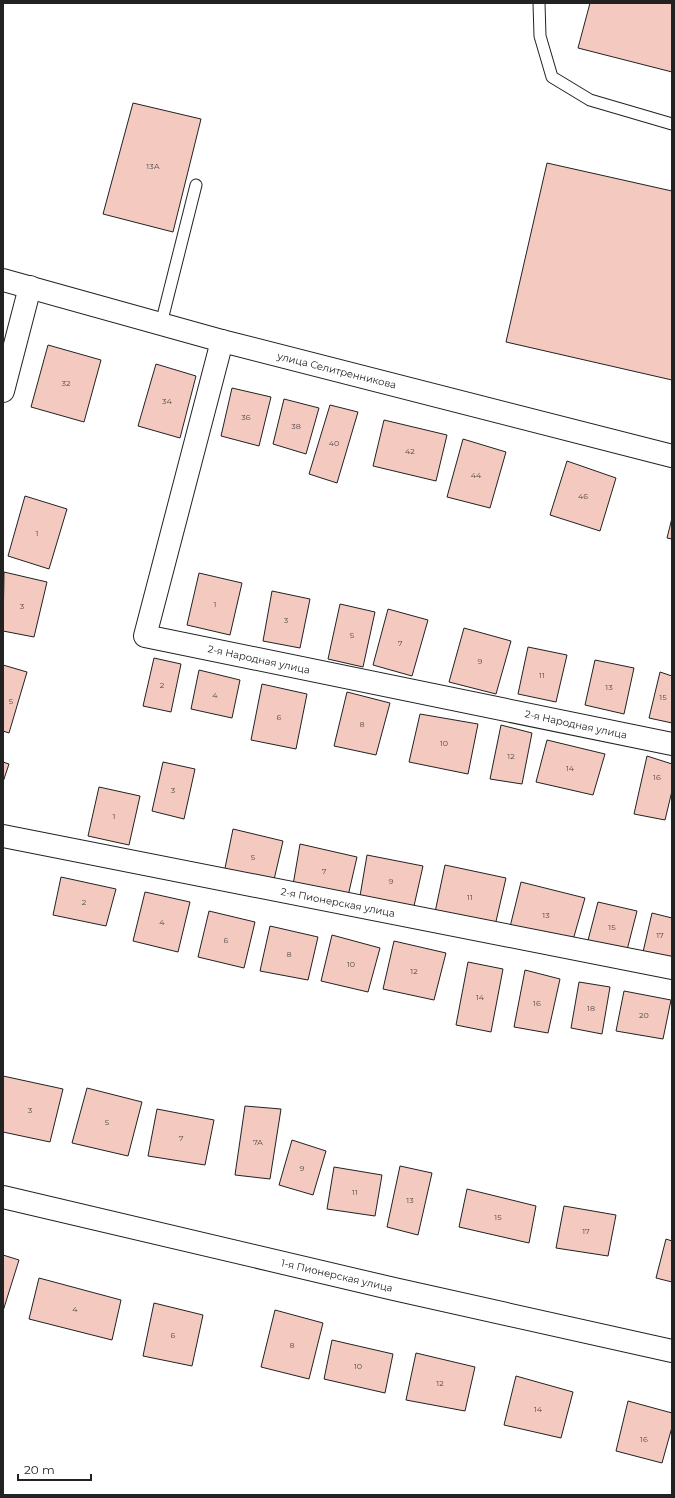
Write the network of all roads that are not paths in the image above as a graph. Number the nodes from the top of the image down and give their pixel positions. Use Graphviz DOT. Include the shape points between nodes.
graph roads {
  1 [pos="539,3"];
  2 [pos="672,124"];
  3 [pos="196,185"];
  4 [pos="3,280"];
  5 [pos="30,287"];
  6 [pos="161,324"];
  7 [pos="222,341"];
  8 [pos="3,391"];
  9 [pos="672,456"];
  10 [pos="672,744"];
  11 [pos="3,836"];
  12 [pos="672,968"];
  13 [pos="3,1197"];
  14 [pos="672,1351"];
  1 -- 2 [label="lane" via="540,36 552,77 590,100"];
  3 -- 6 [label="lane"];
  4 -- 5 [label="street, улица Селитренникова"];
  5 -- 6 [label="street, улица Селитренникова"];
  5 -- 8 [label="street"];
  6 -- 7 [label="street, улица Селитренникова"];
  7 -- 9 [label="street, улица Селитренникова"];
  7 -- 10 [label="street, 2-я Народная улица" via="144,636"];
  11 -- 12 [label="street, 2-я Пионерская улица"];
  13 -- 14 [label="street, 1-я Пионерская улица"];
}
